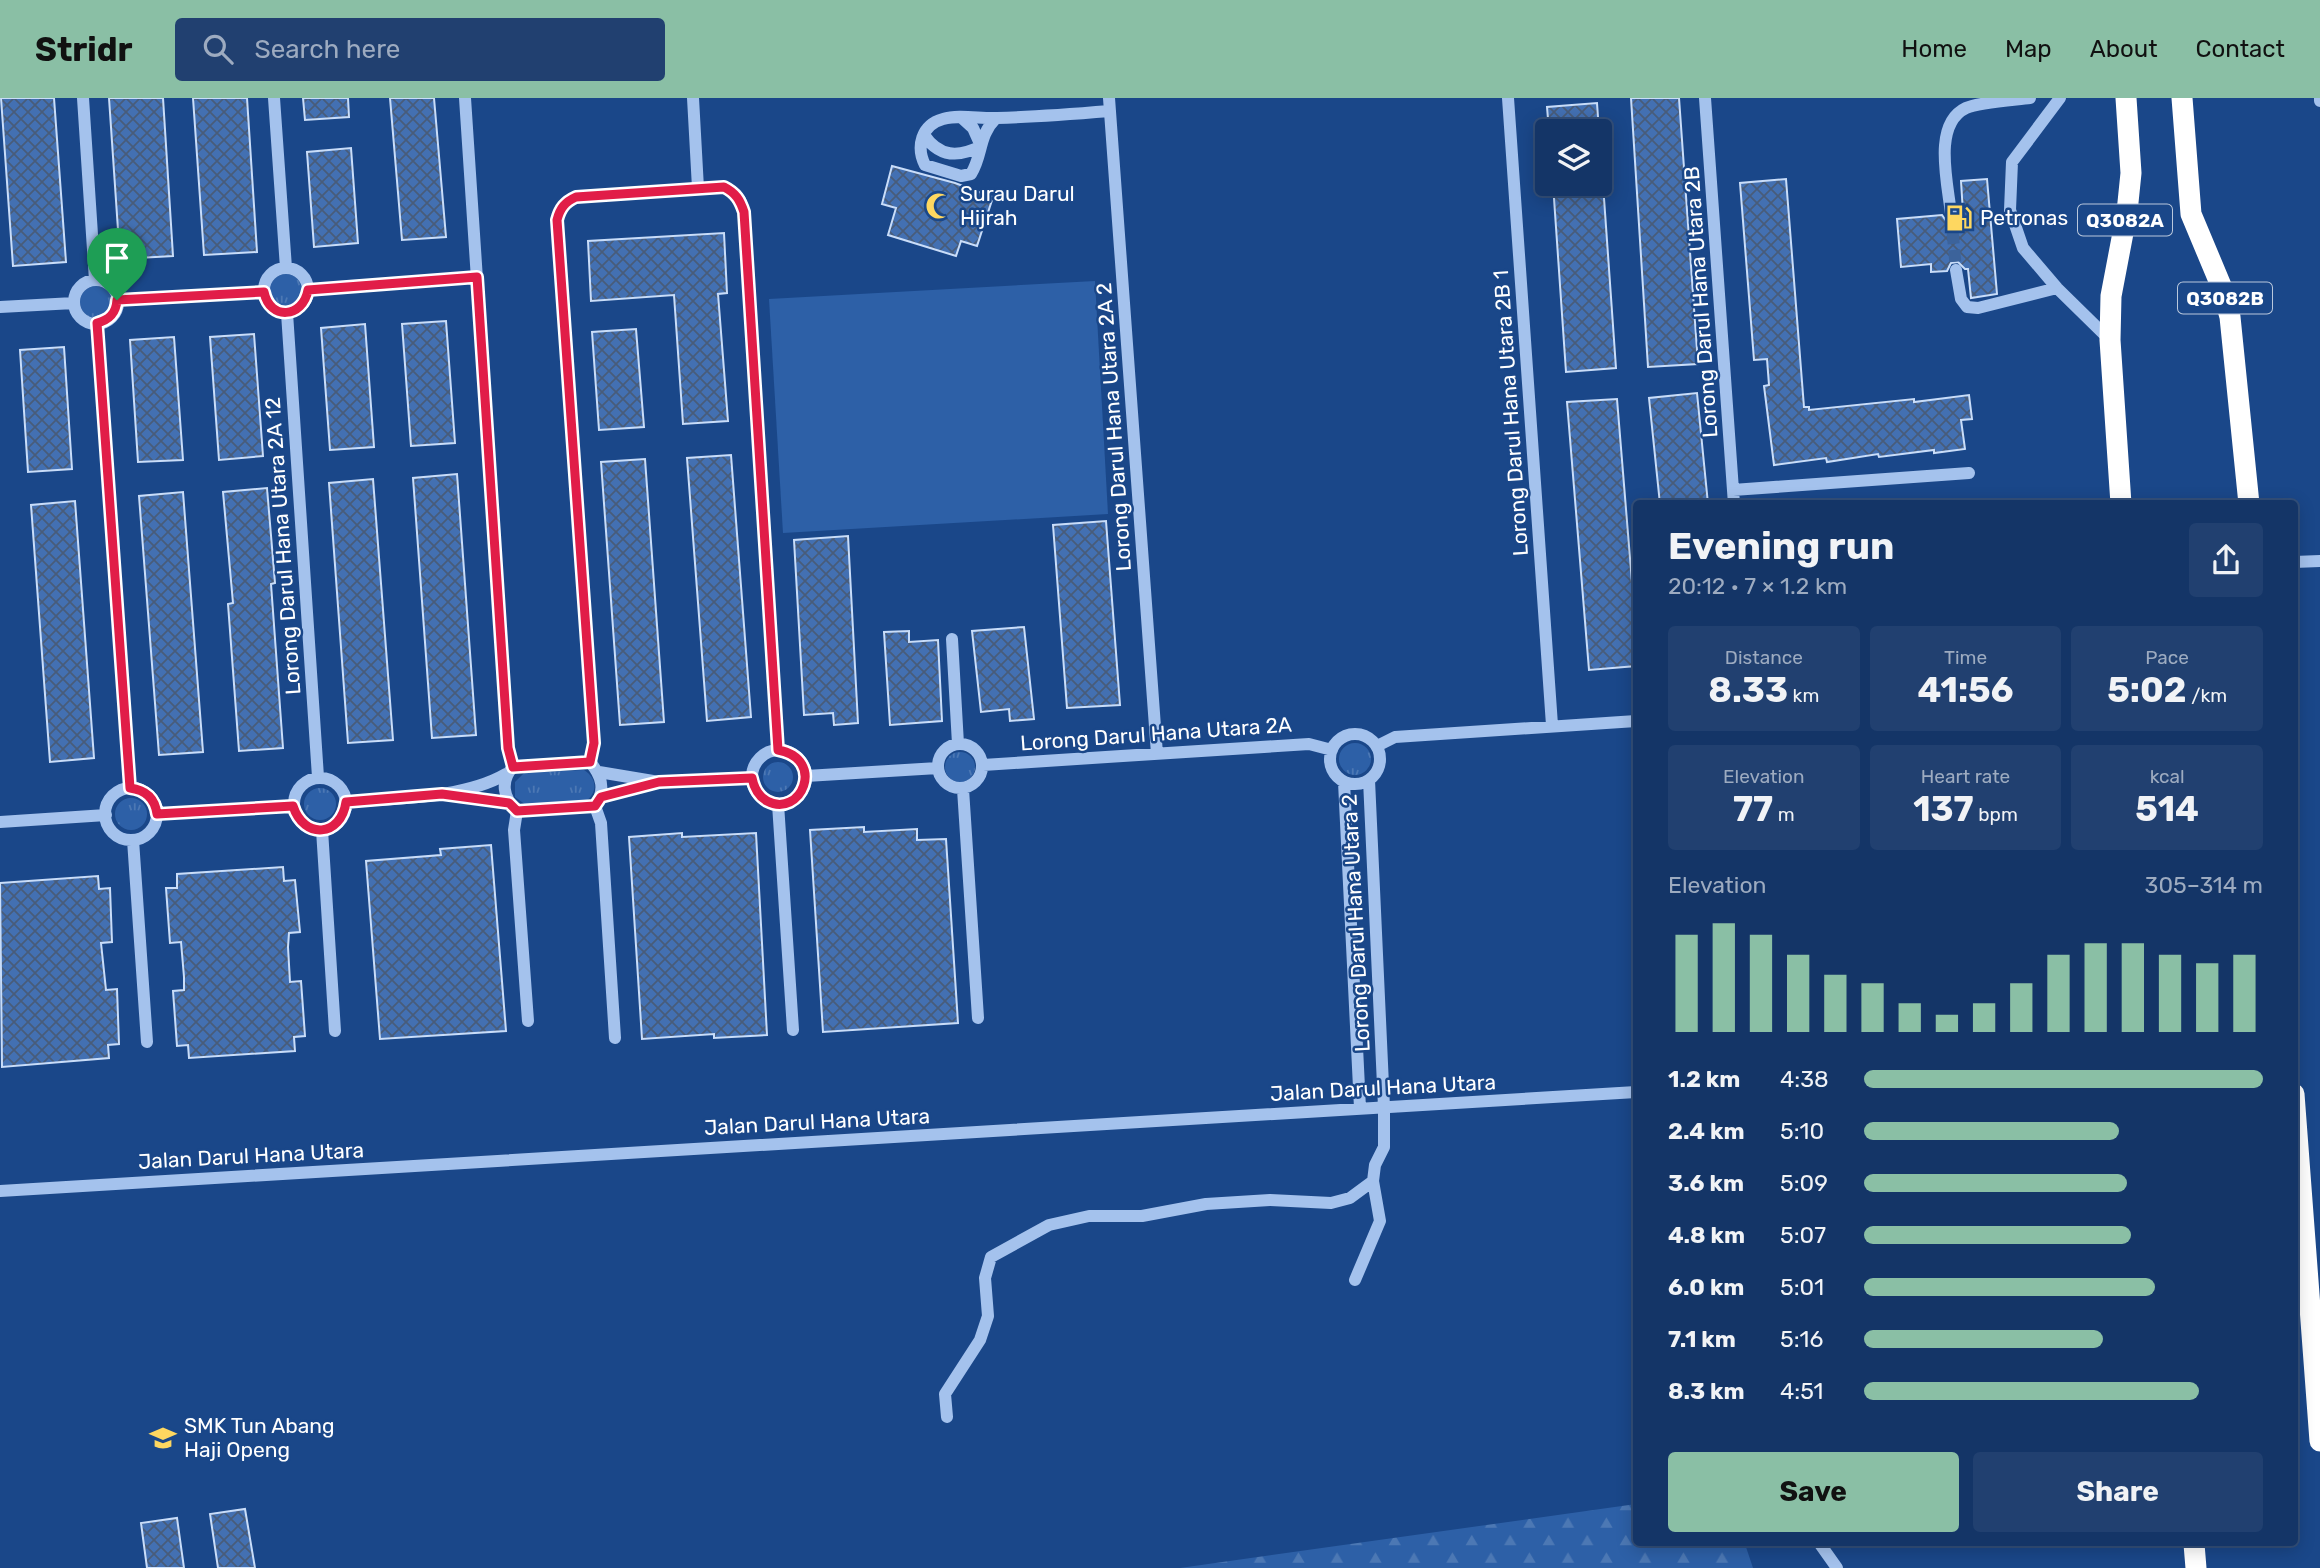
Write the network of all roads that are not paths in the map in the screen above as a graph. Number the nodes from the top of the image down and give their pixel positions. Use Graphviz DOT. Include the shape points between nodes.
graph roads {
  1 [pos="83,98"];
  2 [pos="274,98"];
  3 [pos="465,98"];
  4 [pos="693,98"];
  5 [pos="1508,98"];
  6 [pos="1705,98"];
  7 [pos="2030,98"];
  8 [pos="2060,98"];
  9 [pos="2126,98"];
  10 [pos="2182,98"];
  11 [pos="1110,105"];
  12 [pos="962,118"];
  13 [pos="996,118"];
  14 [pos="923,135"];
  15 [pos="981,146"];
  16 [pos="698,188"];
  17 [pos="1951,214"];
  18 [pos="286,268"];
  19 [pos="1956,270"];
  20 [pos="477,277"];
  21 [pos="95,280"];
  22 [pos="2057,288"];
  23 [pos="308,290"];
  24 [pos="264,292"];
  25 [pos="117,300"];
  26 [pos="74,303"];
  27 [pos="0,307"];
  28 [pos="287,313"];
  29 [pos="97,323"];
  30 [pos="2110,340"];
  31 [pos="1969,472"];
  32 [pos="1733,490"];
  33 [pos="1734,500"];
  34 [pos="2121,500"];
  35 [pos="2249,500"];
  36 [pos="2320,561"];
  37 [pos="2298,562"];
  38 [pos="952,639"];
  39 [pos="1633,721"];
  40 [pos="1552,725"];
  41 [pos="958,744"];
  42 [pos="1377,746"];
  43 [pos="778,750"];
  44 [pos="1332,750"];
  45 [pos="1157,754"];
  46 [pos="590,762"];
  47 [pos="983,765"];
  48 [pos="938,768"];
  49 [pos="510,771"];
  50 [pos="599,772"];
  51 [pos="806,776"];
  52 [pos="318,777"];
  53 [pos="752,778"];
  54 [pos="1368,780"];
  55 [pos="659,782"];
  56 [pos="1344,782"];
  57 [pos="130,788"];
  58 [pos="962,789"];
  59 [pos="442,794"];
  60 [pos="346,802"];
  61 [pos="598,802"];
  62 [pos="778,804"];
  63 [pos="293,806"];
  64 [pos="513,807"];
  65 [pos="157,814"];
  66 [pos="106,815"];
  67 [pos="0,822"];
  68 [pos="322,830"];
  69 [pos="133,840"];
  70 [pos="978,1018"];
  71 [pos="528,1021"];
  72 [pos="793,1030"];
  73 [pos="335,1031"];
  74 [pos="615,1038"];
  75 [pos="147,1042"];
  76 [pos="1633,1092"];
  77 [pos="1384,1107"];
  78 [pos="1360,1108"];
  79 [pos="2298,1147"];
  80 [pos="1373,1181"];
  81 [pos="0,1191"];
  82 [pos="1355,1280"];
  83 [pos="947,1417"];
  84 [pos="2320,1441"];
  85 [pos="1822,1546"];
  86 [pos="2194,1546"];
  87 [pos="1838,1568"];
  88 [pos="2196,1568"];
  1 -- 21 [label="street"];
  2 -- 18 [label="street"];
  3 -- 20 [label="street"];
  4 -- 16 [label="street"];
  5 -- 40 [label="street, Lorong Darul Hana Utara 2B 1"];
  6 -- 32 [label="street, Lorong Darul Hana Utara 2B"];
  7 -- 17 [label="street" via="1966,108 1951,119 1944,138"];
  8 -- 22 [label="street" via="2012,162 2010,209 2023,248"];
  9 -- 30 [label="highway, Q3082A" via="2132,173 2111,296"];
  10 -- 35 [label="highway, Q3082B" via="2191,214 2230,317"];
  11 -- 13 [label="street"];
  11 -- 45 [label="street, Lorong Darul Hana Utara 2A 2"];
  12 -- 13 [label="street"];
  12 -- 14 [label="street" via="944,118"];
  12 -- 15 [label="street"];
  13 -- 15 [label="street" via="986,128"];
  14 -- 15 [label="street" via="932,148 957,155"];
  14 -- 15 [label="street" via="920,154 925,165 961,176 971,174"];
  16 -- 43 [label="street" via="724,187 740,200 744,212"];
  16 -- 46 [label="street" via="576,197 566,202 557,220 594,743"];
  18 -- 23 [label="street" via="299,273"];
  18 -- 24 [label="street" via="273,272"];
  19 -- 22 [label="street" via="1967,307"];
  20 -- 23 [label="street"];
  20 -- 49 [label="street"];
  21 -- 25 [label="street" via="109,285"];
  21 -- 26 [label="street" via="78,289"];
  22 -- 30 [label="street"];
  23 -- 28 [label="street" via="303,304"];
  24 -- 25 [label="street"];
  24 -- 28 [label="street" via="270,306"];
  25 -- 29 [label="street" via="111,317"];
  26 -- 27 [label="street"];
  26 -- 29 [label="street" via="84,321"];
  28 -- 52 [label="street, Lorong Darul Hana Utara 2A 12"];
  29 -- 57 [label="street"];
  30 -- 34 [label="highway, Q3082A"];
  31 -- 32 [label="street"];
  32 -- 33 [label="street, Lorong Darul Hana Utara 2B"];
  36 -- 37 [label="street"];
  38 -- 41 [label="street"];
  39 -- 40 [label="street"];
  40 -- 42 [label="street" via="1395,737"];
  41 -- 47 [label="street" via="972,747"];
  41 -- 48 [label="street" via="946,750"];
  42 -- 44 [label="street" via="1353,734 1338,740"];
  42 -- 54 [label="street" via="1379,766"];
  43 -- 51 [label="street" via="797,757"];
  43 -- 53 [label="street" via="757,761"];
  44 -- 45 [label="street, Lorong Darul Hana Utara 2A" via="1309,744"];
  44 -- 56 [label="street" via="1332,770"];
  45 -- 47 [label="street, Lorong Darul Hana Utara 2A"];
  46 -- 49 [label="street"];
  46 -- 50 [label="street"];
  47 -- 58 [label="street" via="979,779"];
  48 -- 51 [label="street"];
  48 -- 58 [label="street" via="945,782"];
  49 -- 59 [label="street" via="498,779"];
  49 -- 64 [label="street" via="504,789"];
  50 -- 55 [label="street"];
  50 -- 61 [label="street"];
  51 -- 62 [label="street" via="797,797"];
  52 -- 60 [label="street" via="341,787"];
  52 -- 63 [label="street" via="302,783"];
  53 -- 55 [label="street"];
  53 -- 62 [label="street" via="758,794"];
  54 -- 56 [label="street"];
  54 -- 77 [label="street, Lorong Darul Hana Utara 2"];
  55 -- 61 [label="street"];
  56 -- 78 [label="street, Lorong Darul Hana Utara 2"];
  57 -- 65 [label="street" via="146,793"];
  57 -- 66 [label="street" via="115,794"];
  58 -- 70 [label="street"];
  59 -- 60 [label="street"];
  59 -- 64 [label="street"];
  60 -- 68 [label="street" via="341,820"];
  61 -- 64 [label="street"];
  61 -- 74 [label="street"];
  62 -- 72 [label="street"];
  63 -- 65 [label="street"];
  63 -- 68 [label="street" via="301,823"];
  64 -- 71 [label="street"];
  65 -- 69 [label="street" via="152,830"];
  66 -- 67 [label="street"];
  66 -- 69 [label="street" via="113,832"];
  68 -- 73 [label="street"];
  69 -- 75 [label="street"];
  76 -- 77 [label="street, Jalan Darul Hana Utara"];
  77 -- 78 [label="street, Jalan Darul Hana Utara"];
  77 -- 80 [label="street, Lorong Darul Hana Utara 2" via="1384,1147"];
  78 -- 81 [label="street, Jalan Darul Hana Utara"];
  79 -- 84 [label="highway"];
  80 -- 82 [label="street" via="1380,1221"];
  80 -- 83 [label="street" via="1350,1198 1331,1203 1270,1200 1206,1204 1142,1216 1088,1216 1049,1225 1011,1244 990,1257 985,1278 988,1315 981,1340 945,1394"];
  85 -- 87 [label="street"];
  86 -- 88 [label="highway"];
}
